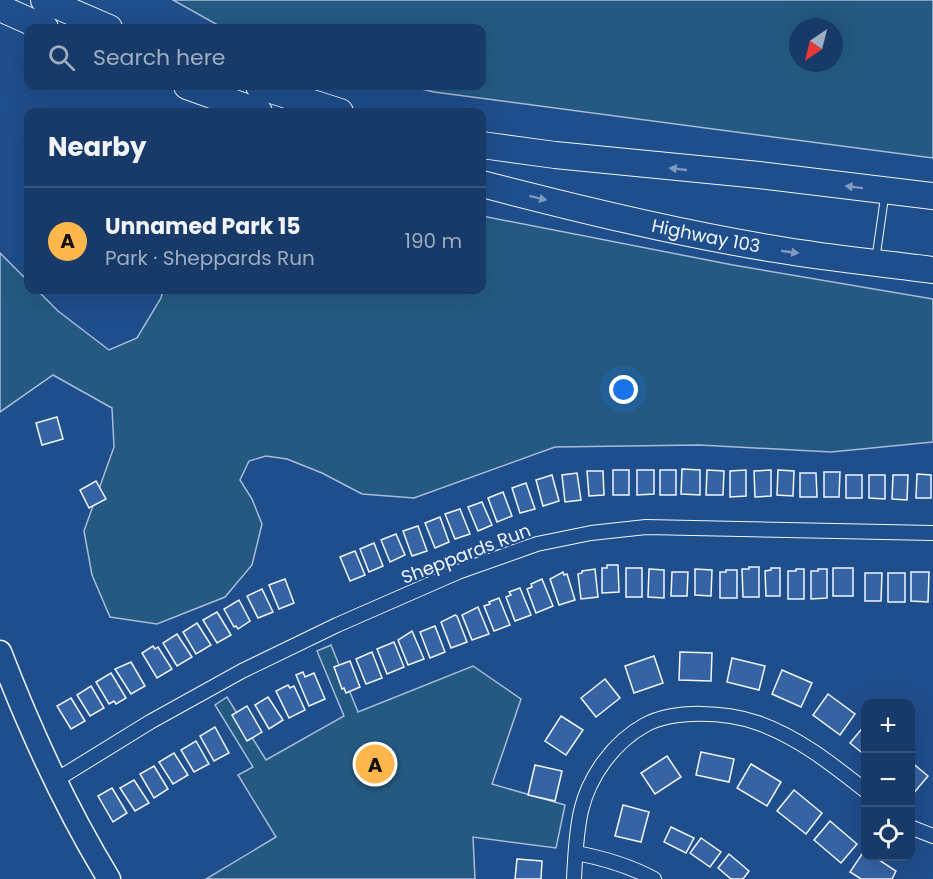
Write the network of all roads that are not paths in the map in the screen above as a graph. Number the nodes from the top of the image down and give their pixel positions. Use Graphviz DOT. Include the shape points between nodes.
graph roads {
  1 [pos="44,0"];
  2 [pos="0,8"];
  3 [pos="36,24"];
  4 [pos="100,24"];
  5 [pos="198,90"];
  6 [pos="271,90"];
  7 [pos="249,108"];
  8 [pos="328,108"];
  9 [pos="486,146"];
  10 [pos="486,185"];
  11 [pos="886,190"];
  12 [pos="933,196"];
  13 [pos="874,263"];
  14 [pos="933,270"];
  15 [pos="933,532"];
  16 [pos="0,652"];
  17 [pos="56,780"];
  18 [pos="861,787"];
  19 [pos="915,829"];
  20 [pos="933,836"];
  21 [pos="576,853"];
  22 [pos="109,879"];
  23 [pos="574,879"];
  24 [pos="654,879"];
  1 -- 4 [label="highway"];
  2 -- 3 [label="highway"];
  5 -- 7 [label="highway"];
  6 -- 8 [label="highway"];
  11 -- 9 [label="highway, one-way"];
  10 -- 13 [label="highway, Highway 103, one-way" via="745,244"];
  11 -- 12 [label="highway"];
  11 -- 13 [label="lane"];
  13 -- 14 [label="highway, Highway 103"];
  15 -- 17 [label="street, Sheppards Run" via="664,526 591,533 537,544 458,572 242,671"];
  16 -- 17 [label="main road"];
  17 -- 22 [label="main road"];
  18 -- 21 [label="street" via="832,764 757,722 714,714 663,719 646,724 628,737 599,770 581,810"];
  19 -- 20 [label="street"];
  21 -- 23 [label="street"];
  21 -- 24 [label="street" via="598,857"];
}
